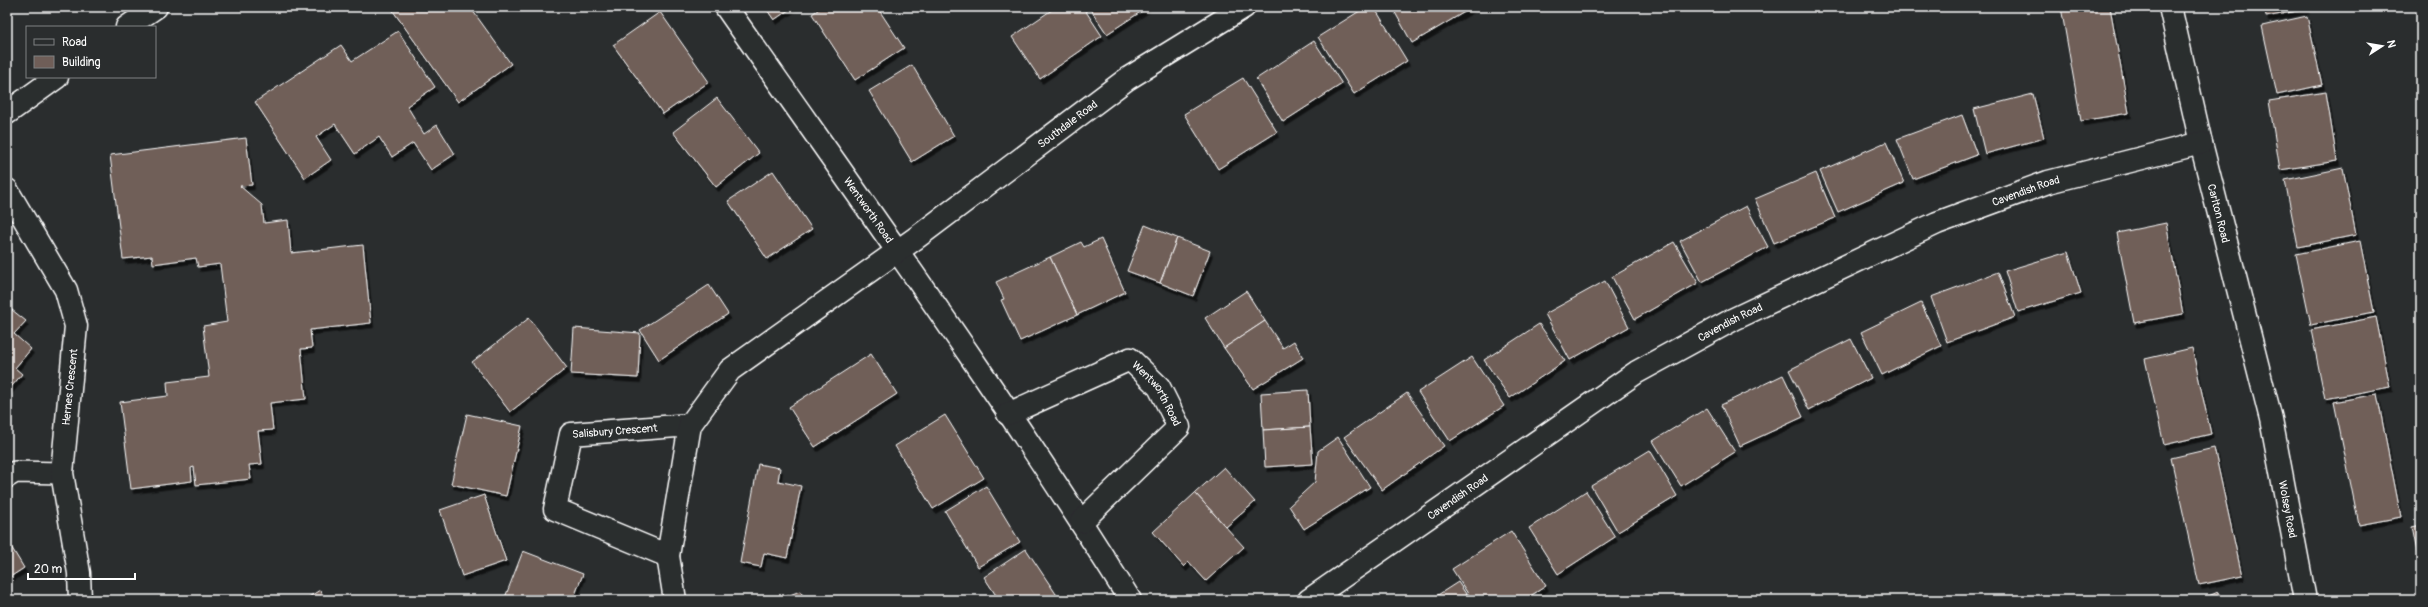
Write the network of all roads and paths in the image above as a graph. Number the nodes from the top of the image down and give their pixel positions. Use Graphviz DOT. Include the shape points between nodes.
graph roads {
  1 [pos="156,7"];
  2 [pos="726,7"];
  3 [pos="1244,7"];
  4 [pos="2170,7"];
  5 [pos="128,26"];
  6 [pos="55,78"];
  7 [pos="9,106"];
  8 [pos="2201,144"];
  9 [pos="7,190"];
  10 [pos="897,251"];
  11 [pos="1008,414"];
  12 [pos="2271,419"];
  13 [pos="690,426"];
  14 [pos="62,473"];
  15 [pos="7,477"];
  16 [pos="1081,522"];
  17 [pos="668,556"];
  18 [pos="80,600"];
  19 [pos="675,600"];
  20 [pos="1130,600"];
  21 [pos="1309,600"];
  22 [pos="2305,600"];
  1 -- 5 [label="street"];
  2 -- 10 [label="street, Wentworth Road"];
  3 -- 10 [label="street, Southdale Road" via="1127,79"];
  4 -- 8 [label="street, Carlton Road"];
  6 -- 7 [label="street"];
  8 -- 12 [label="street, Carlton Road"];
  8 -- 21 [label="street, Cavendish Road" via="2048,182 1937,223 1734,319 1637,372"];
  9 -- 14 [label="street, Hernes Crescent" via="66,290 76,326"];
  10 -- 11 [label="street, Wentworth Road"];
  10 -- 13 [label="street" via="730,370"];
  11 -- 16 [label="street, Wentworth Road"];
  11 -- 16 [label="street, Wentworth Road" via="1130,359 1159,387 1179,427"];
  12 -- 22 [label="street, Wolsey Road"];
  13 -- 17 [label="street"];
  13 -- 17 [label="street, Salisbury Crescent" via="571,434 555,509"];
  14 -- 15 [label="lane" via="15,472"];
  14 -- 18 [label="street, Hernes Crescent"];
  16 -- 20 [label="street, Wentworth Road"];
  17 -- 19 [label="street"];
}
